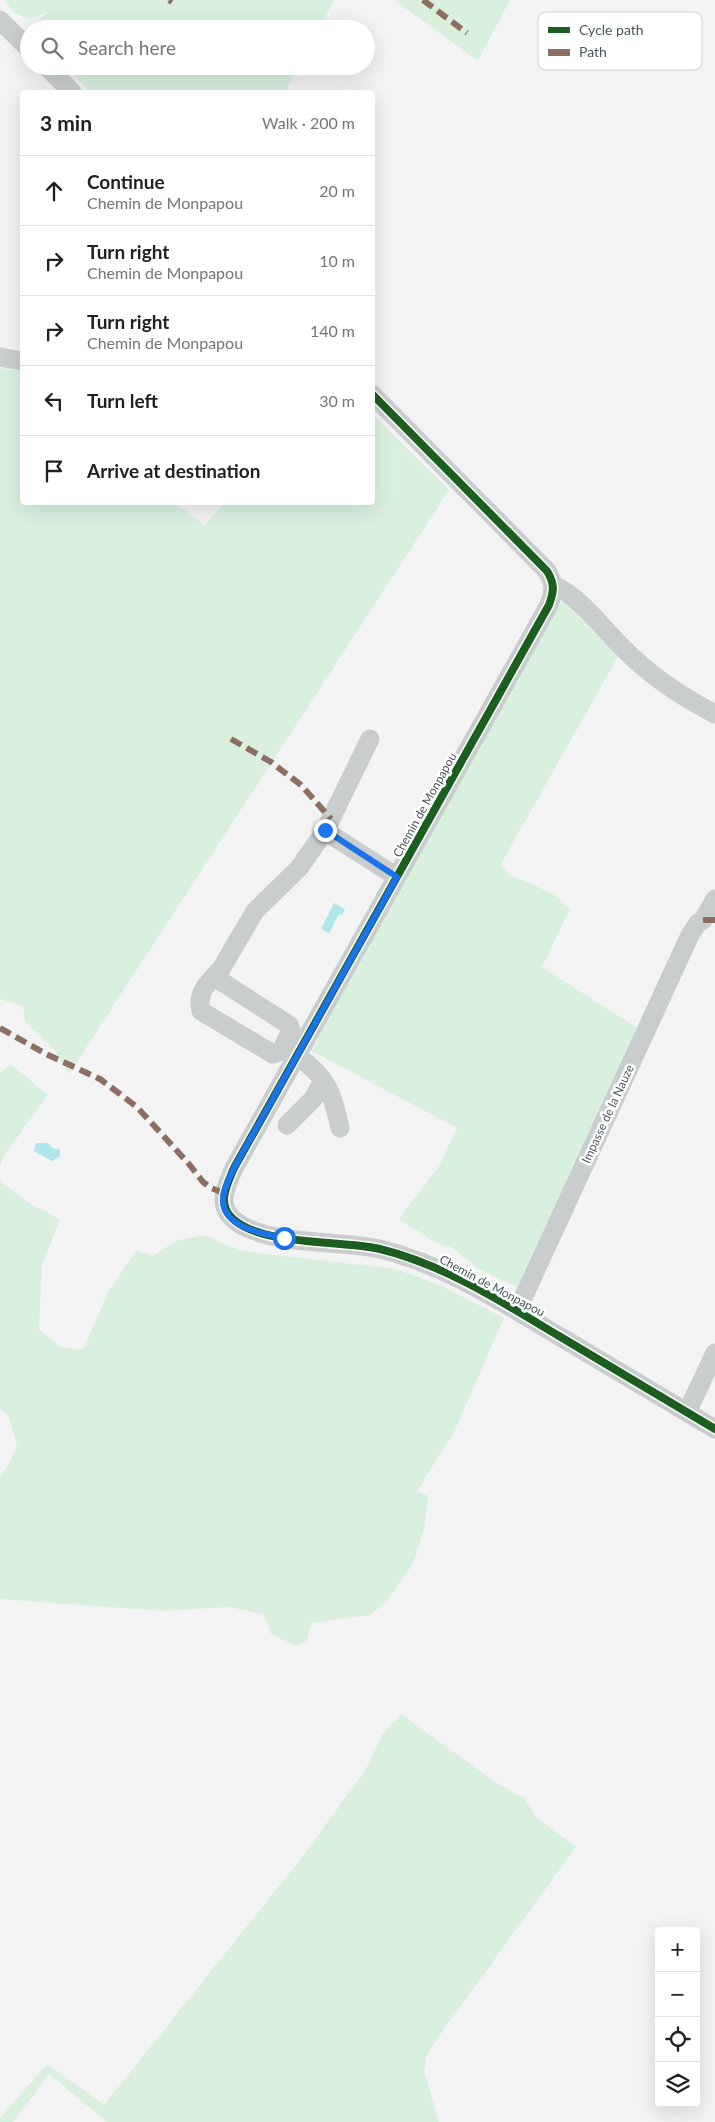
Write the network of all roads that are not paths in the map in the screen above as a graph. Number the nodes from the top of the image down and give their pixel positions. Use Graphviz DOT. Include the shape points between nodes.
graph roads {
  1 [pos="0,20"];
  2 [pos="20,40"];
  3 [pos="55,75"];
  4 [pos="70,90"];
  5 [pos="0,357"];
  6 [pos="20,361"];
  7 [pos="375,397"];
  8 [pos="554,585"];
  9 [pos="715,714"];
  10 [pos="370,739"];
  11 [pos="325,830"];
  12 [pos="397,877"];
  13 [pos="715,898"];
  14 [pos="221,969"];
  15 [pos="297,1056"];
  16 [pos="323,1081"];
  17 [pos="286,1125"];
  18 [pos="340,1128"];
  19 [pos="517,1311"];
  20 [pos="715,1353"];
  21 [pos="687,1412"];
  22 [pos="715,1429"];
  1 -- 2 [label="street"];
  3 -- 4 [label="street"];
  5 -- 6 [label="street"];
  7 -- 8 [label="street" via="547,571"];
  8 -- 9 [label="street" via="578,600 663,685"];
  8 -- 12 [label="street, Chemin de Monpapou" via="549,606"];
  10 -- 11 [label="street"];
  11 -- 12 [label="street"];
  11 -- 14 [label="street" via="299,868 255,911"];
  12 -- 15 [label="street, Chemin de Monpapou"];
  13 -- 19 [label="street, Impasse de la Nauze" via="690,935"];
  14 -- 14 [label="street" via="219,980 289,1025 291,1030 281,1051 273,1054 201,1011 199,1002 205,985"];
  15 -- 16 [label="street" via="314,1068"];
  15 -- 19 [label="street, Chemin de Monpapou" via="234,1168 224,1192 226,1211 247,1228 265,1234 378,1249 423,1263"];
  16 -- 17 [label="street" via="313,1099"];
  16 -- 18 [label="street" via="332,1096"];
  19 -- 21 [label="street, Chemin de Monpapou"];
  20 -- 21 [label="street"];
  21 -- 22 [label="street, Chemin de Monpapou"];
}
